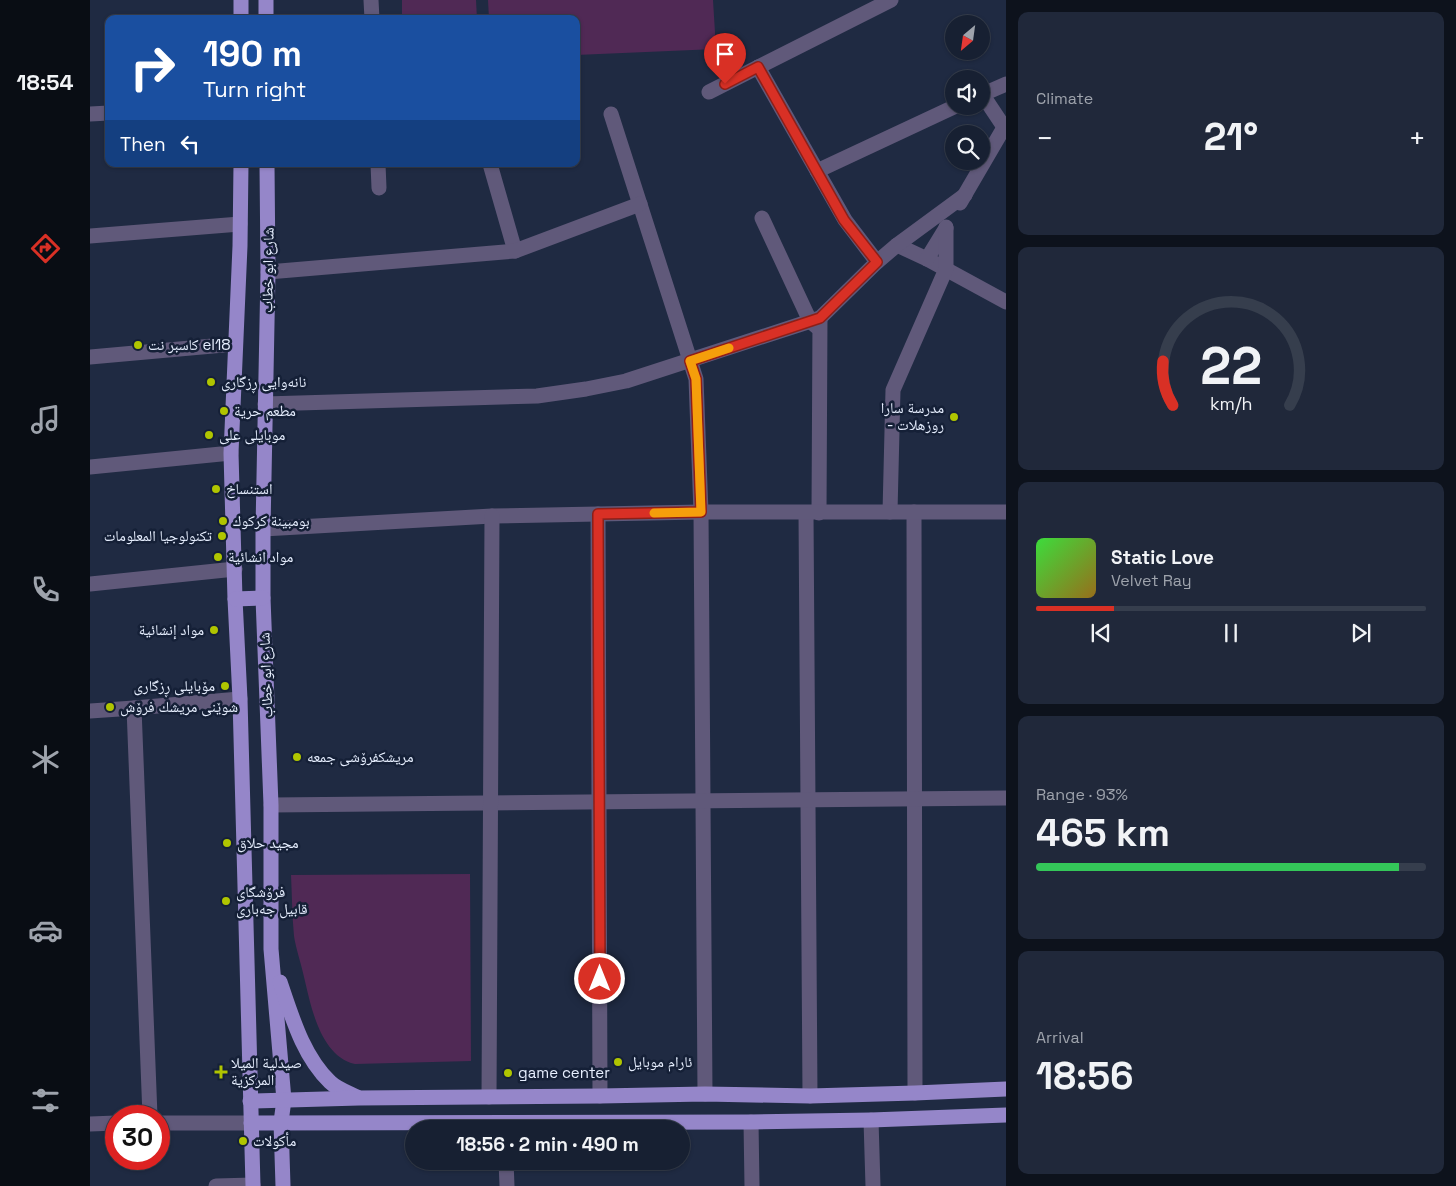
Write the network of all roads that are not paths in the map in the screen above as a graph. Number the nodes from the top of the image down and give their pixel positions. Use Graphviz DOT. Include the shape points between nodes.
graph roads {
  1 [pos="241,0"];
  2 [pos="266,0"];
  3 [pos="371,0"];
  4 [pos="891,0"];
  5 [pos="241,15"];
  6 [pos="266,15"];
  7 [pos="372,15"];
  8 [pos="758,67"];
  9 [pos="1006,84"];
  10 [pos="990,91"];
  11 [pos="708,92"];
  12 [pos="990,105"];
  13 [pos="945,111"];
  14 [pos="105,113"];
  15 [pos="90,114"];
  16 [pos="611,114"];
  17 [pos="1005,125"];
  18 [pos="241,167"];
  19 [pos="268,167"];
  20 [pos="378,167"];
  21 [pos="491,167"];
  22 [pos="817,171"];
  23 [pos="379,188"];
  24 [pos="965,195"];
  25 [pos="640,204"];
  26 [pos="762,218"];
  27 [pos="240,224"];
  28 [pos="946,227"];
  29 [pos="90,236"];
  30 [pos="897,245"];
  31 [pos="515,251"];
  32 [pos="927,259"];
  33 [pos="877,262"];
  34 [pos="946,269"];
  35 [pos="268,272"];
  36 [pos="1006,302"];
  37 [pos="817,323"];
  38 [pos="235,344"];
  39 [pos="90,357"];
  40 [pos="690,361"];
  41 [pos="265,404"];
  42 [pos="232,452"];
  43 [pos="90,467"];
  44 [pos="701,512"];
  45 [pos="890,512"];
  46 [pos="914,512"];
  47 [pos="1006,512"];
  48 [pos="812,513"];
  49 [pos="598,514"];
  50 [pos="492,516"];
  51 [pos="263,530"];
  52 [pos="235,569"];
  53 [pos="90,584"];
  54 [pos="263,598"];
  55 [pos="235,599"];
  56 [pos="240,699"];
  57 [pos="134,708"];
  58 [pos="90,711"];
  59 [pos="1006,798"];
  60 [pos="914,799"];
  61 [pos="808,800"];
  62 [pos="702,801"];
  63 [pos="599,802"];
  64 [pos="492,803"];
  65 [pos="271,805"];
  66 [pos="271,948"];
  67 [pos="1006,1089"];
  68 [pos="916,1093"];
  69 [pos="705,1094"];
  70 [pos="600,1096"];
  71 [pos="810,1096"];
  72 [pos="489,1097"];
  73 [pos="359,1098"];
  74 [pos="284,1100"];
  75 [pos="250,1101"];
  76 [pos="150,1105"];
  77 [pos="1006,1115"];
  78 [pos="871,1120"];
  79 [pos="282,1122"];
  80 [pos="751,1122"];
  81 [pos="105,1123"];
  82 [pos="170,1123"];
  83 [pos="251,1123"];
  84 [pos="690,1123"];
  85 [pos="90,1124"];
  86 [pos="405,1124"];
  87 [pos="506,1170"];
  88 [pos="253,1185"];
  89 [pos="216,1186"];
  90 [pos="283,1186"];
  91 [pos="507,1186"];
  92 [pos="752,1186"];
  93 [pos="873,1186"];
  1 -- 5 [label="main road"];
  2 -- 6 [label="main road"];
  3 -- 7 [label="street"];
  4 -- 8 [label="street"];
  8 -- 11 [label="street"];
  8 -- 22 [label="street"];
  9 -- 10 [label="street"];
  12 -- 17 [label="street"];
  13 -- 22 [label="street"];
  14 -- 15 [label="street"];
  16 -- 25 [label="street"];
  17 -- 24 [label="street"];
  18 -- 27 [label="main road, شارع ابو خطاب"];
  19 -- 35 [label="main road, شارع ابو خطاب"];
  20 -- 23 [label="street"];
  21 -- 31 [label="street"];
  22 -- 33 [label="street" via="844,220"];
  24 -- 28 [label="street"];
  24 -- 30 [label="street"];
  25 -- 31 [label="street"];
  25 -- 40 [label="street"];
  26 -- 37 [label="street"];
  27 -- 29 [label="street"];
  27 -- 38 [label="main road, شارع ابو خطاب"];
  28 -- 32 [label="street"];
  28 -- 34 [label="street"];
  30 -- 32 [label="street"];
  30 -- 33 [label="street"];
  31 -- 35 [label="street"];
  32 -- 34 [label="street"];
  33 -- 37 [label="street"];
  34 -- 36 [label="street"];
  34 -- 45 [label="street" via="894,390"];
  35 -- 41 [label="main road, شارع ابو خطاب"];
  37 -- 40 [label="street"];
  37 -- 48 [label="street"];
  38 -- 39 [label="street"];
  38 -- 42 [label="main road, شارع ابو خطاب"];
  40 -- 41 [label="street" via="626,381 537,396"];
  40 -- 44 [label="street" via="696,379"];
  41 -- 51 [label="main road, شارع ابو خطاب"];
  42 -- 43 [label="street"];
  42 -- 52 [label="main road, شارع ابو خطاب"];
  44 -- 48 [label="street"];
  44 -- 49 [label="street"];
  44 -- 62 [label="street"];
  45 -- 46 [label="street"];
  45 -- 48 [label="street"];
  46 -- 47 [label="street"];
  46 -- 60 [label="street"];
  48 -- 61 [label="street"];
  49 -- 50 [label="street"];
  49 -- 63 [label="street"];
  50 -- 51 [label="street"];
  50 -- 64 [label="street"];
  51 -- 54 [label="main road, شارع ابو خطاب"];
  52 -- 53 [label="street"];
  52 -- 55 [label="main road, شارع ابو خطاب"];
  54 -- 55 [label="main road"];
  54 -- 65 [label="main road, شارع ابو خطاب"];
  55 -- 56 [label="main road, شارع ابو خطاب"];
  56 -- 57 [label="street"];
  56 -- 75 [label="main road, شارع ابو خطاب"];
  57 -- 58 [label="street"];
  57 -- 76 [label="street"];
  59 -- 60 [label="street"];
  60 -- 61 [label="street"];
  60 -- 68 [label="street"];
  61 -- 62 [label="street"];
  61 -- 71 [label="street"];
  62 -- 63 [label="street"];
  62 -- 69 [label="street"];
  63 -- 64 [label="street"];
  63 -- 70 [label="street"];
  64 -- 65 [label="street"];
  64 -- 72 [label="street"];
  65 -- 66 [label="main road, شارع ابو خطاب"];
  66 -- 73 [label="main road" via="288,1006 312,1061 331,1084"];
  66 -- 74 [label="main road, شارع ابو خطاب"];
  67 -- 68 [label="main road"];
  68 -- 71 [label="main road"];
  69 -- 70 [label="main road"];
  69 -- 71 [label="main road"];
  70 -- 72 [label="main road"];
  72 -- 73 [label="main road"];
  73 -- 74 [label="main road"];
  74 -- 75 [label="main road"];
  74 -- 79 [label="main road, شارع ابو خطاب"];
  75 -- 83 [label="main road, شارع ابو خطاب"];
  77 -- 78 [label="main road"];
  78 -- 80 [label="main road"];
  78 -- 93 [label="street"];
  79 -- 83 [label="main road"];
  79 -- 86 [label="main road"];
  79 -- 90 [label="main road, شارع ابو خطاب"];
  80 -- 84 [label="main road"];
  80 -- 92 [label="street"];
  81 -- 85 [label="street"];
  82 -- 83 [label="street"];
  83 -- 88 [label="main road, شارع ابو خطاب"];
  87 -- 91 [label="street"];
  88 -- 89 [label="street"];
}
